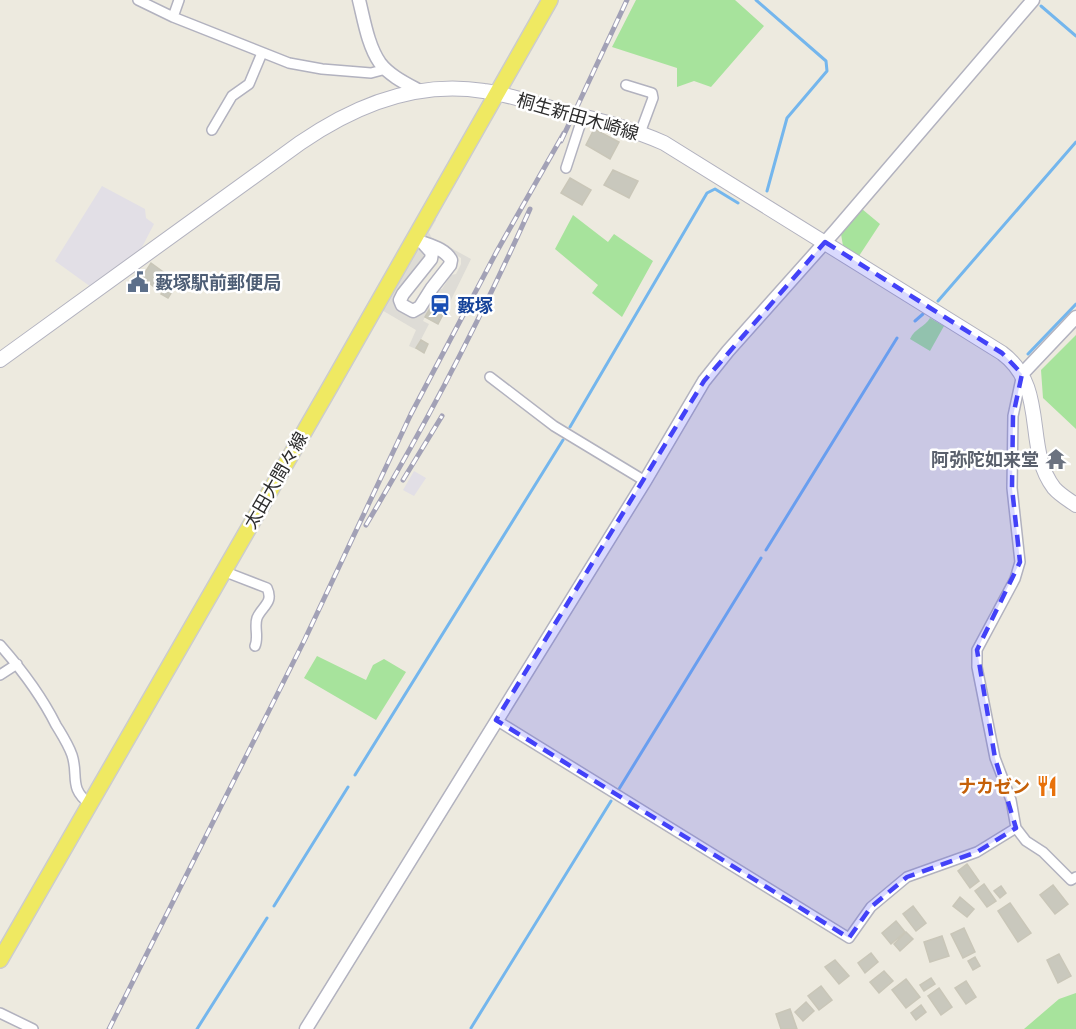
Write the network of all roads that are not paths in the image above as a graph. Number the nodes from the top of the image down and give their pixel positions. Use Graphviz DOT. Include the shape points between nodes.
graph roads {
  1 [pos="138,0"];
  2 [pos="179,0"];
  3 [pos="359,0"];
  4 [pos="550,0"];
  5 [pos="1033,0"];
  6 [pos="173,17"];
  7 [pos="262,53"];
  8 [pos="386,69"];
  9 [pos="626,85"];
  10 [pos="418,90"];
  11 [pos="496,93"];
  12 [pos="583,116"];
  13 [pos="212,130"];
  14 [pos="640,133"];
  15 [pos="566,168"];
  16 [pos="418,241"];
  17 [pos="825,242"];
  18 [pos="1076,317"];
  19 [pos="0,360"];
  20 [pos="1022,374"];
  21 [pos="490,376"];
  22 [pos="645,482"];
  23 [pos="1076,505"];
  24 [pos="223,571"];
  25 [pos="0,645"];
  26 [pos="255,646"];
  27 [pos="17,664"];
  28 [pos="0,675"];
  29 [pos="496,720"];
  30 [pos="90,804"];
  31 [pos="1016,828"];
  32 [pos="1076,878"];
  33 [pos="0,960"];
  34 [pos="0,1013"];
  35 [pos="33,1029"];
  36 [pos="306,1029"];
  1 -- 6 [label="street"];
  2 -- 6 [label="street"];
  3 -- 8 [label="street" via="372,45"];
  4 -- 11 [label="main road, 太田大間々線"];
  5 -- 17 [label="street"];
  6 -- 7 [label="street"];
  7 -- 8 [label="street" via="301,66 371,73"];
  7 -- 13 [label="street" via="249,84 232,96"];
  8 -- 10 [label="street"];
  9 -- 14 [label="street" via="652,93"];
  10 -- 11 [label="main road, 桐生新田木崎線" via="458,88"];
  10 -- 19 [label="main road, 桐生新田木崎線" via="362,106 320,129"];
  11 -- 12 [label="main road, 桐生新田木崎線"];
  11 -- 16 [label="main road, 太田大間々線"];
  12 -- 14 [label="main road, 桐生新田木崎線"];
  12 -- 15 [label="street"];
  14 -- 17 [label="main road, 桐生新田木崎線" via="683,153"];
  16 -- 16 [label="street" via="448,255 451,263 420,307 413,311 400,300 432,253"];
  16 -- 24 [label="main road, 太田大間々線"];
  17 -- 20 [label="main road, 桐生新田木崎線" via="1002,353"];
  17 -- 22 [label="street" via="704,381"];
  18 -- 20 [label="street"];
  20 -- 23 [label="main road, 桐生新田木崎線" via="1031,398 1046,473 1055,488"];
  20 -- 31 [label="street" via="1013,416 1012,488 1020,562 977,650 995,758 1011,800"];
  21 -- 22 [label="street" via="554,426"];
  22 -- 29 [label="street"];
  24 -- 26 [label="street" via="269,592 269,602 257,621"];
  24 -- 30 [label="main road, 太田大間々線"];
  25 -- 27 [label="street"];
  27 -- 28 [label="street"];
  27 -- 30 [label="street" via="70,750 76,790"];
  29 -- 31 [label="street" via="849,938 871,907 907,877 978,852"];
  29 -- 36 [label="street"];
  30 -- 33 [label="main road, 太田大間々線"];
  31 -- 32 [label="street" via="1071,880"];
  34 -- 35 [label="street"];
}
